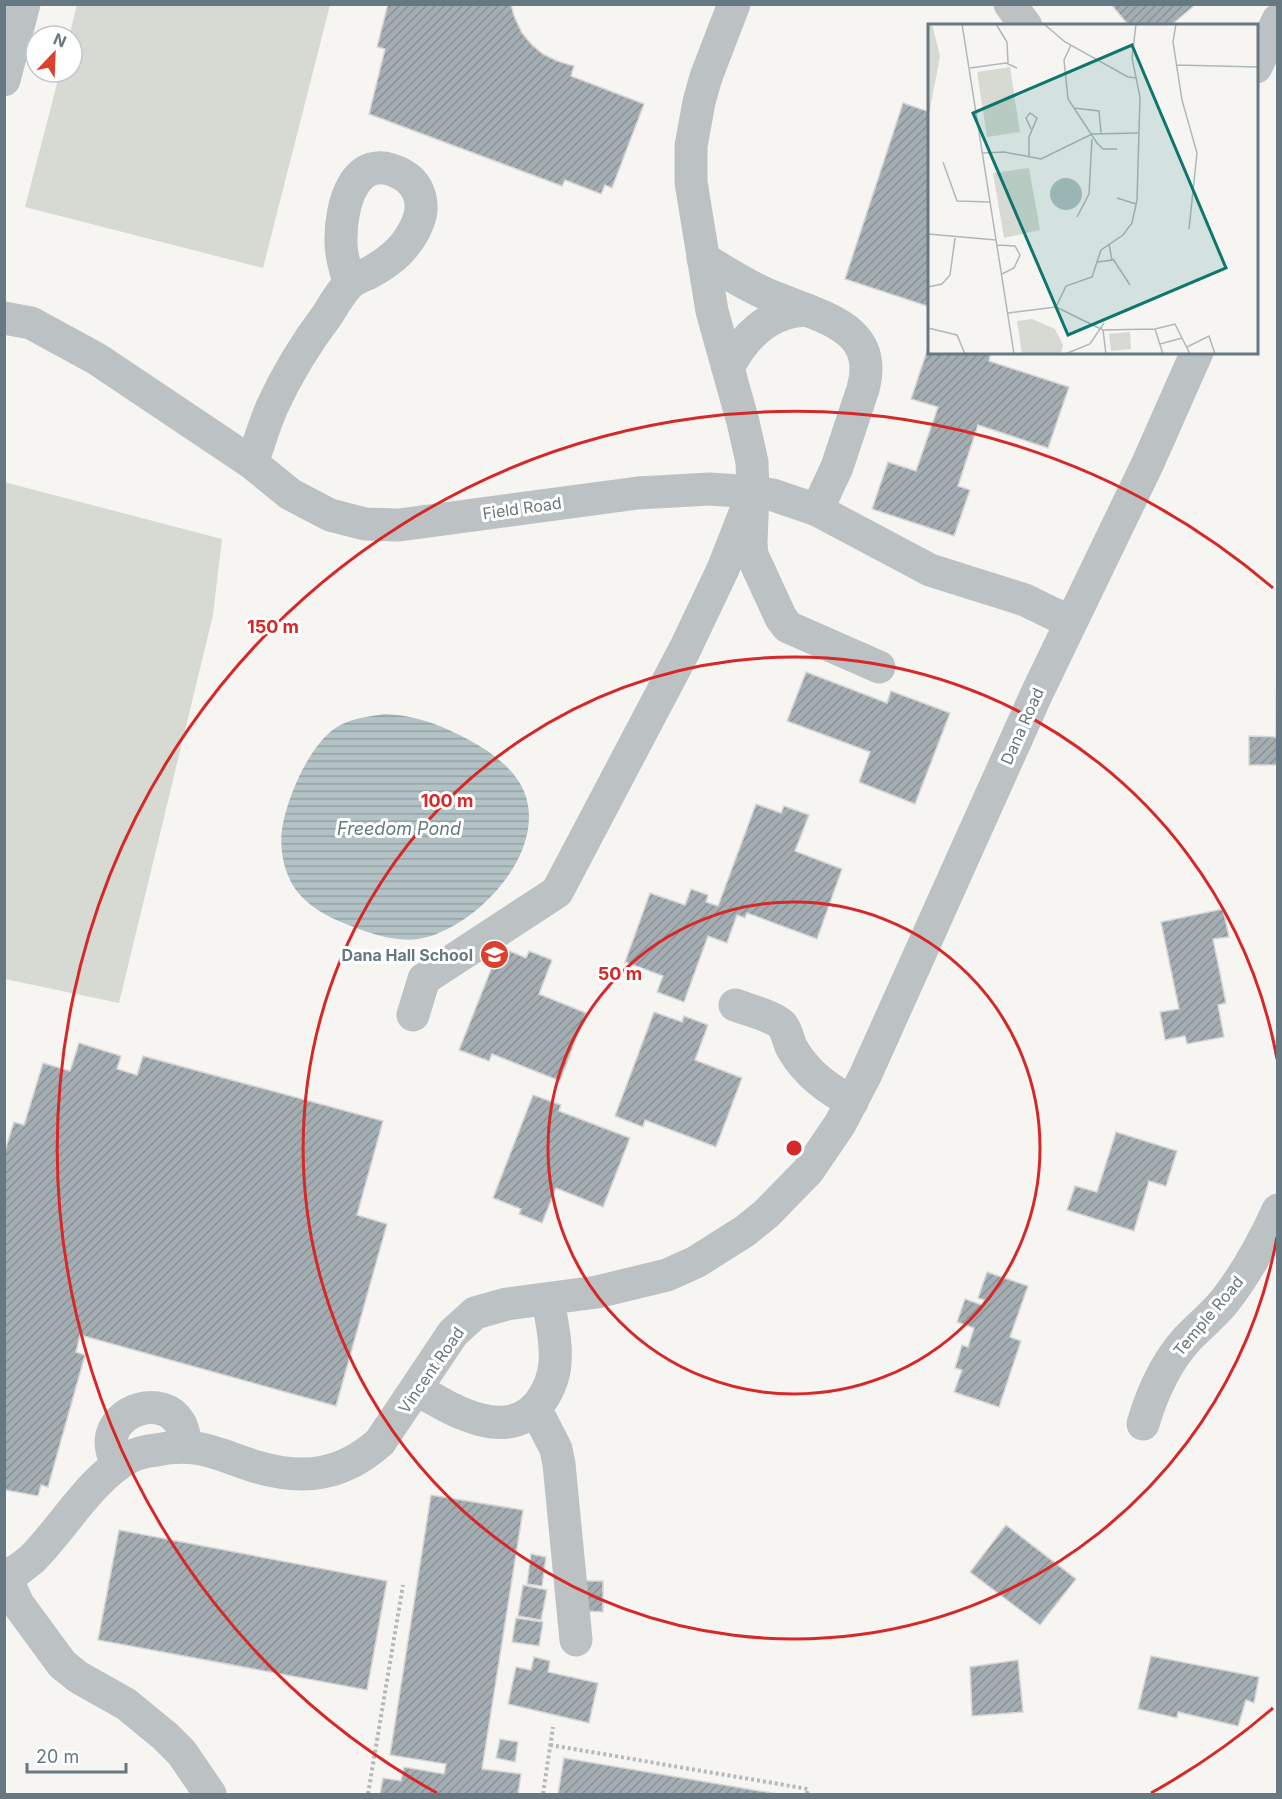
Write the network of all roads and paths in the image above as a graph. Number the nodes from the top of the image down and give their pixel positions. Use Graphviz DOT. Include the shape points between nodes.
graph roads {
  1 [pos="24,4"];
  2 [pos="734,4"];
  3 [pos="1010,4"];
  4 [pos="1278,20"];
  5 [pos="1025,24"];
  6 [pos="1258,65"];
  7 [pos="4,80"];
  8 [pos="703,258"];
  9 [pos="349,283"];
  10 [pos="807,310"];
  11 [pos="4,318"];
  12 [pos="1196,354"];
  13 [pos="728,368"];
  14 [pos="252,463"];
  15 [pos="753,492"];
  16 [pos="818,510"];
  17 [pos="1070,622"];
  18 [pos="879,667"];
  19 [pos="735,1005"];
  20 [pos="413,1016"];
  21 [pos="852,1102"];
  22 [pos="1278,1210"];
  23 [pos="548,1299"];
  24 [pos="416,1389"];
  25 [pos="535,1408"];
  26 [pos="1143,1424"];
  27 [pos="186,1446"];
  28 [pos="117,1465"];
  29 [pos="5,1576"];
  30 [pos="403,1585"];
  31 [pos="576,1640"];
  32 [pos="553,1727"];
  33 [pos="550,1745"];
  34 [pos="210,1794"];
  35 [pos="368,1794"];
  36 [pos="543,1794"];
  37 [pos="807,1794"];
  1 -- 7 [label="street"];
  2 -- 8 [label="street" via="706,77 691,146 691,182"];
  3 -- 5 [label="street"];
  4 -- 6 [label="street"];
  8 -- 10 [label="street" via="754,288"];
  8 -- 13 [label="street"];
  9 -- 14 [label="street" via="285,382"];
  10 -- 13 [label="street" via="777,316 755,330"];
  10 -- 16 [label="street" via="851,332 859,342 866,366 863,389"];
  11 -- 14 [label="street, Field Road" via="31,323 97,359"];
  12 -- 17 [label="street, Dana Road"];
  13 -- 15 [label="street" via="752,462"];
  14 -- 15 [label="street, Field Road" via="290,494 330,515 366,524 399,525 665,490"];
  15 -- 16 [label="street, Field Road"];
  15 -- 18 [label="street" via="752,555 781,618 799,634"];
  15 -- 20 [label="street" via="723,569 685,649 557,892 424,979"];
  16 -- 17 [label="street, Field Road" via="930,570 1025,600"];
  17 -- 21 [label="street, Dana Road"];
  19 -- 21 [label="street" via="782,1025 790,1046 810,1073"];
  21 -- 23 [label="street, Vincent Road" via="808,1171 766,1214 722,1247 667,1275"];
  22 -- 26 [label="street, Temple Road" via="1241,1279 1166,1370"];
  23 -- 24 [label="street, Vincent Road" via="475,1313 453,1333"];
  23 -- 25 [label="street" via="555,1365 546,1394"];
  24 -- 25 [label="street" via="461,1414 486,1420 511,1421"];
  24 -- 27 [label="street, Vincent Road" via="380,1442 351,1464 334,1470 316,1474 278,1471"];
  25 -- 31 [label="street" via="556,1449 559,1464"];
  27 -- 28 [label="street, Vincent Road" via="147,1451"];
  27 -- 28 [label="street" via="180,1423 173,1414 152,1407 139,1409 128,1414 114,1430 111,1442"];
  28 -- 29 [label="street, Vincent Road" via="32,1559"];
  29 -- 34 [label="street" via="18,1604 62,1664 126,1704 165,1736 182,1753"];
  30 -- 35 [label="path"];
  32 -- 33 [label="path"];
  33 -- 36 [label="path"];
  33 -- 37 [label="path" via="808,1789"];
}
